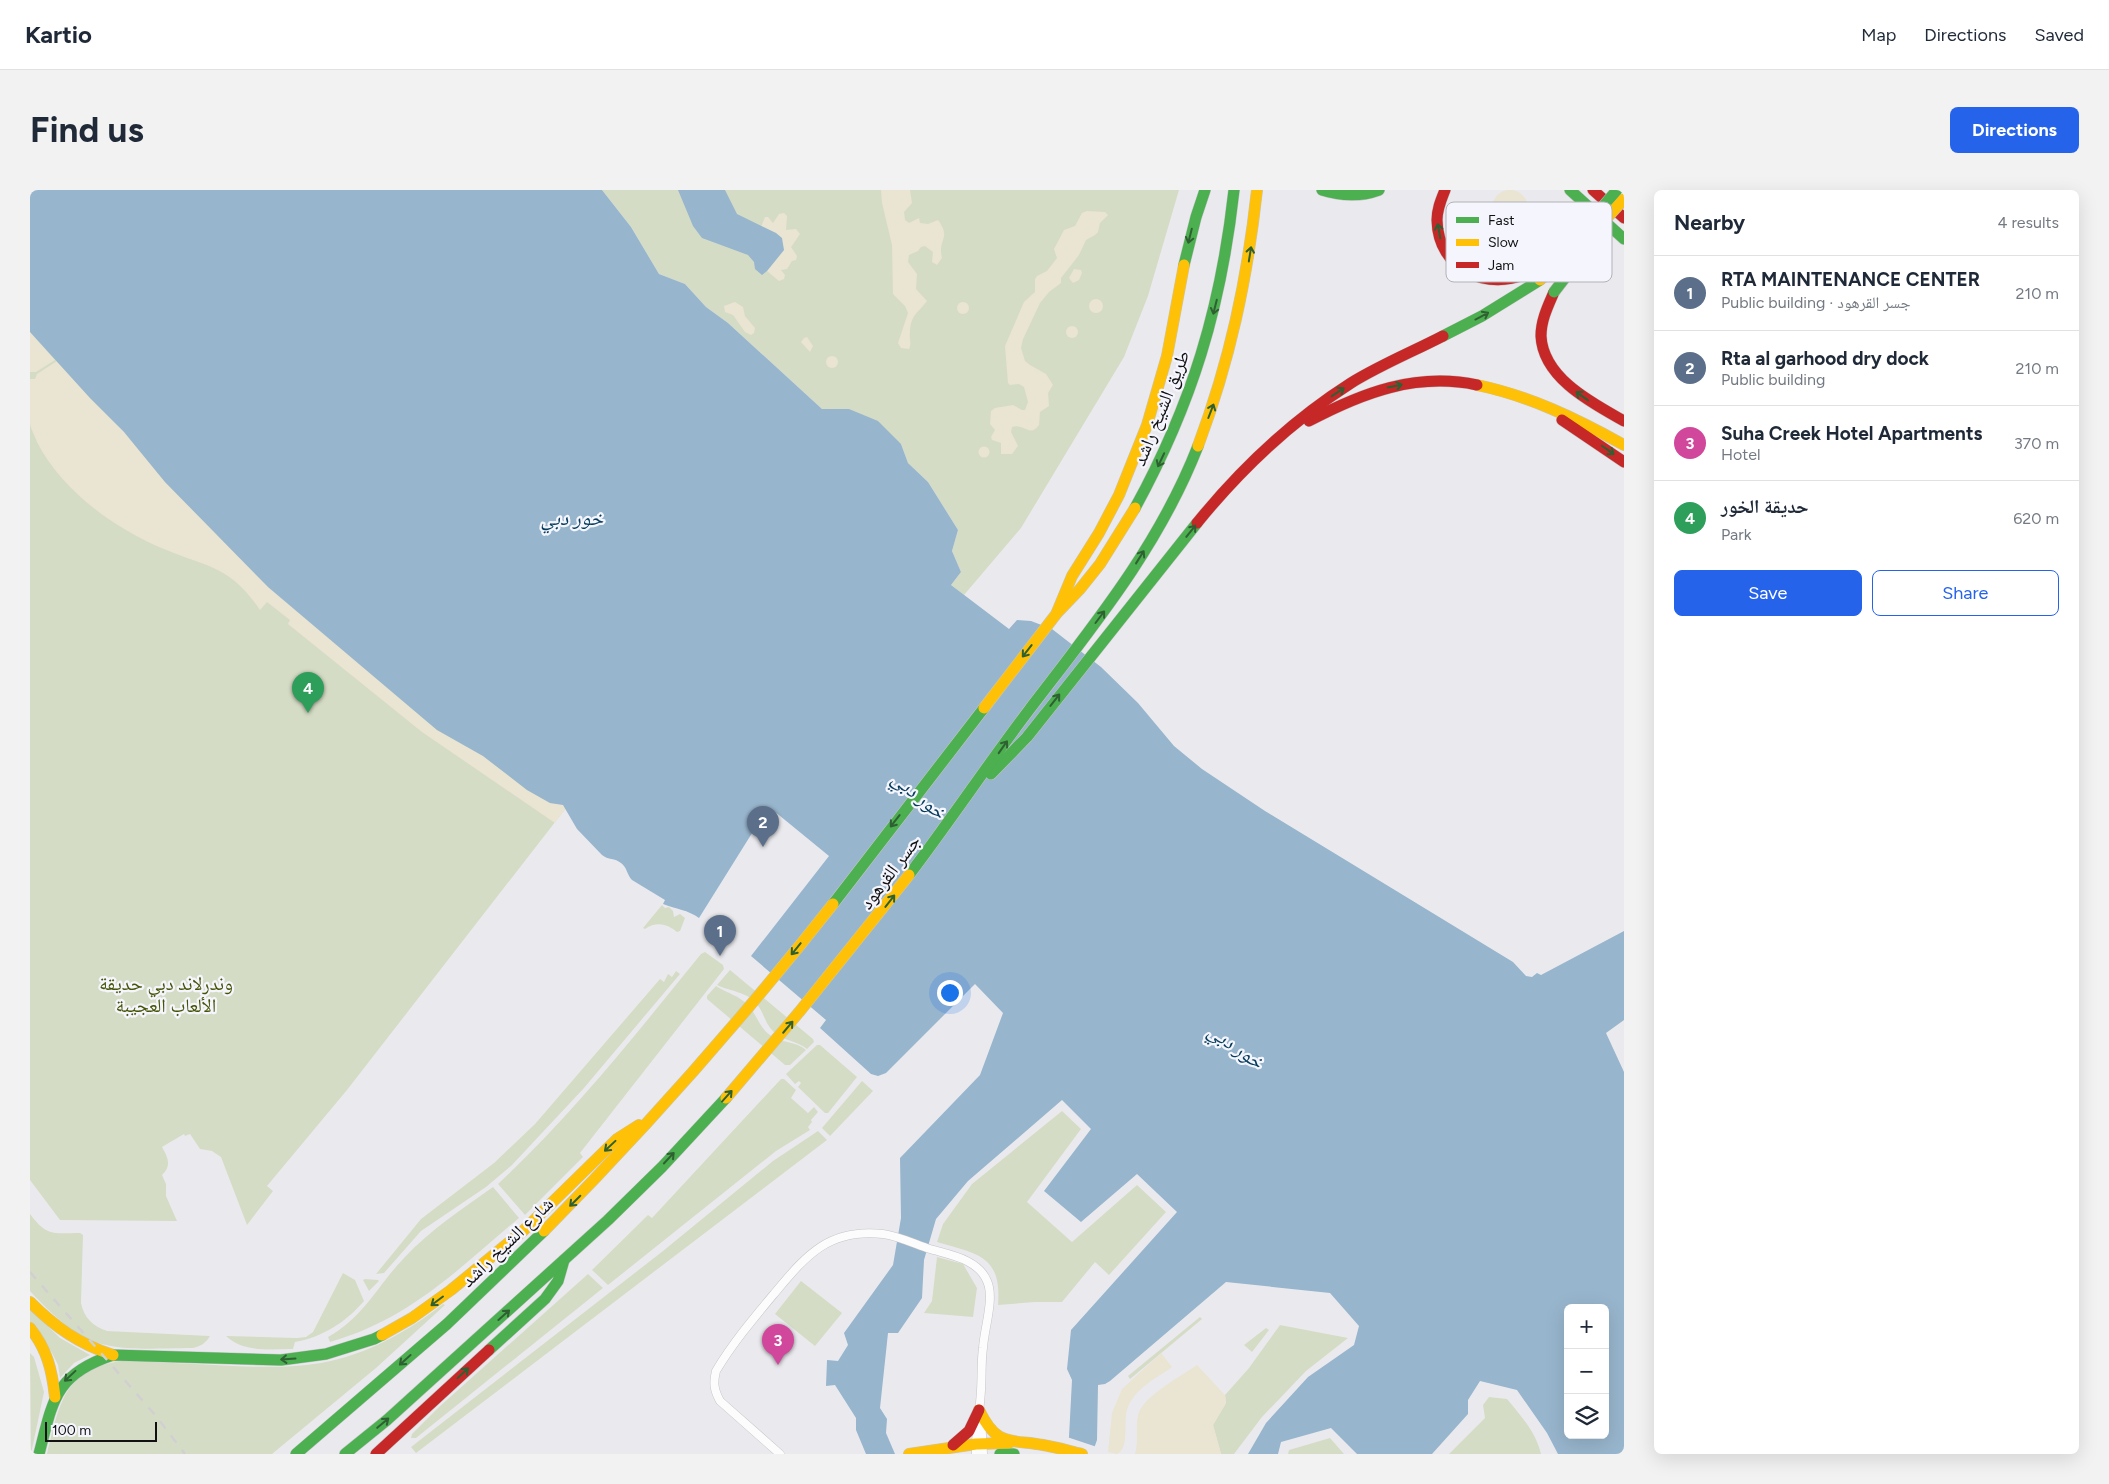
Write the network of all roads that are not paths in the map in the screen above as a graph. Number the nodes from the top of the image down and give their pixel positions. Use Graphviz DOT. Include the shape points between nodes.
graph roads {
  1 [pos="1204,190"];
  2 [pos="1234,190"];
  3 [pos="1257,190"];
  4 [pos="1322,190"];
  5 [pos="1379,190"];
  6 [pos="1445,190"];
  7 [pos="1559,190"];
  8 [pos="1570,190"];
  9 [pos="1593,190"];
  10 [pos="1617,190"];
  11 [pos="1624,200"];
  12 [pos="1574,202"];
  13 [pos="1583,202"];
  14 [pos="1606,202"];
  15 [pos="1607,202"];
  16 [pos="1612,207"];
  17 [pos="1612,213"];
  18 [pos="1624,218"];
  19 [pos="1612,220"];
  20 [pos="1612,229"];
  21 [pos="1624,239"];
  22 [pos="1446,253"];
  23 [pos="1537,282"];
  24 [pos="1562,282"];
  25 [pos="1523,396"];
  26 [pos="1624,420"];
  27 [pos="1286,433"];
  28 [pos="1624,445"];
  29 [pos="1624,462"];
  30 [pos="1057,612"];
  31 [pos="975,787"];
  32 [pos="724,1036"];
  33 [pos="651,1119"];
  34 [pos="564,1260"];
  35 [pos="30,1302"];
  36 [pos="30,1328"];
  37 [pos="113,1355"];
  38 [pos="55,1397"];
  39 [pos="979,1410"];
  40 [pos="950,1447"];
  41 [pos="979,1449"];
  42 [pos="1013,1451"];
  43 [pos="912,1453"];
  44 [pos="39,1454"];
  45 [pos="296,1454"];
  46 [pos="345,1454"];
  47 [pos="376,1454"];
  48 [pos="780,1454"];
  49 [pos="1000,1454"];
  50 [pos="1082,1454"];
  1 -- 30 [label="main road, one-way" via="1189,241 1170,344 1152,410 1109,514 1064,590"];
  2 -- 30 [label="main road, طريق الشيخ راشد, one-way" via="1219,292 1195,380 1172,436 1143,495 1090,579"];
  31 -- 3 [label="main road, جسر القرهود, one-way" via="1114,599 1146,548 1194,455 1233,341 1246,278"];
  4 -- 5 [label="main road" via="1352,196"];
  22 -- 6 [label="main road, one-way, bridge" via="1438,228 1440,202"];
  7 -- 12 [label="main road"];
  8 -- 13 [label="main road"];
  9 -- 14 [label="main road"];
  10 -- 15 [label="main road, one-way, bridge"];
  17 -- 11 [label="main road, one-way, bridge"];
  19 -- 11 [label="main road, one-way, bridge"];
  16 -- 18 [label="main road"];
  20 -- 21 [label="main road"];
  27 -- 23 [label="main road, one-way, bridge" via="1353,382 1482,316"];
  26 -- 24 [label="main road, one-way, bridge" via="1567,385 1548,362 1541,334 1542,319 1546,305"];
  27 -- 25 [label="main road, one-way" via="1345,402 1403,384 1472,383"];
  25 -- 28 [label="main road" via="1575,418"];
  25 -- 29 [label="main road, one-way"];
  31 -- 27 [label="main road, one-way" via="994,772 1026,737 1228,487"];
  30 -- 32 [label="main road, جسر القرهود, one-way" via="812,929"];
  34 -- 31 [label="main road, جسر القرهود, one-way" via="640,1190 756,1064 874,921"];
  32 -- 33 [label="main road, شارع الشيخ راشد"];
  33 -- 37 [label="main road, one-way" via="617,1139 524,1230 459,1284 412,1318 374,1339 326,1354 281,1360"];
  33 -- 45 [label="main road, شارع الشيخ راشد, one-way" via="579,1197 488,1285"];
  46 -- 34 [label="main road, one-way"];
  47 -- 34 [label="main road, one-way" via="545,1299 558,1281"];
  35 -- 37 [label="main road" via="72,1339 88,1348"];
  36 -- 38 [label="main road" via="51,1360"];
  37 -- 38 [label="main road, one-way" via="84,1365 62,1384"];
  38 -- 44 [label="main road"];
  39 -- 40 [label="main road" via="969,1432"];
  39 -- 41 [label="street"];
  39 -- 42 [label="main road" via="993,1434 1007,1441"];
  39 -- 48 [label="street" via="982,1350 990,1291 978,1267 884,1234 842,1237 807,1256 764,1306 716,1371 715,1392 720,1401"];
  40 -- 41 [label="main road"];
  40 -- 43 [label="main road"];
  41 -- 42 [label="main road"];
  42 -- 49 [label="main road"];
  42 -- 50 [label="main road" via="1042,1445"];
}
